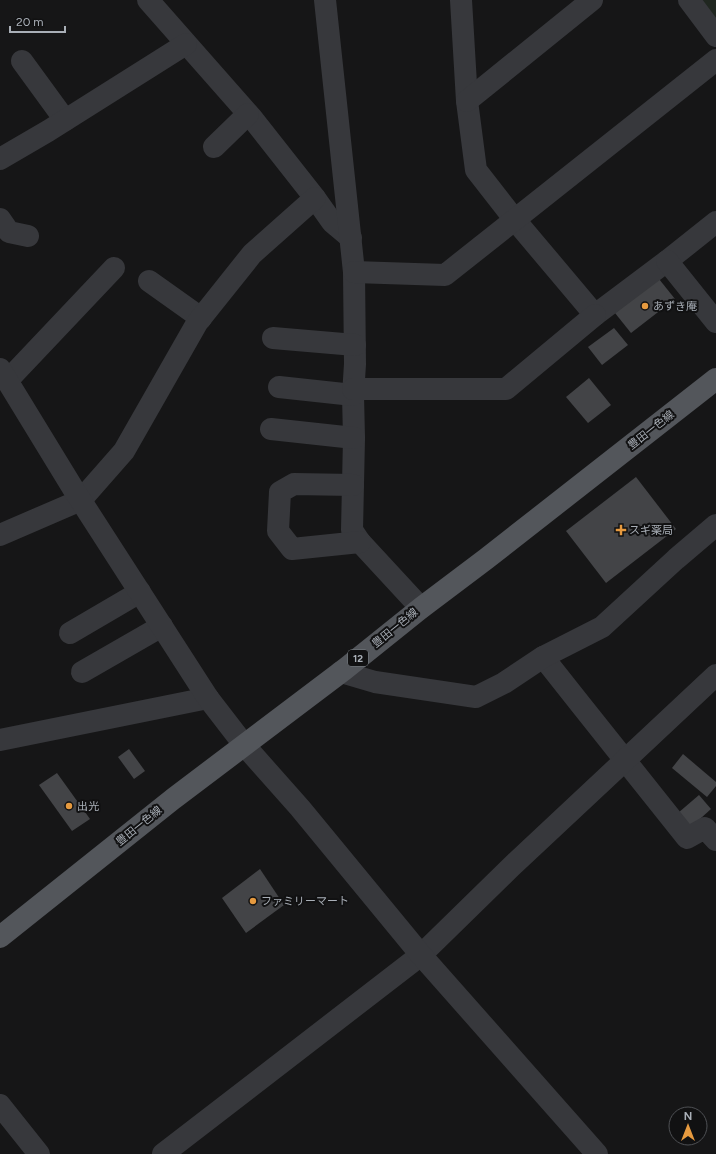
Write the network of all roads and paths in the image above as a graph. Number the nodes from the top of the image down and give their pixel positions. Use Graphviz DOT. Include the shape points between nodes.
graph roads {
  1 [pos="148,0"];
  2 [pos="325,0"];
  3 [pos="461,0"];
  4 [pos="592,0"];
  5 [pos="689,0"];
  6 [pos="716,36"];
  7 [pos="186,44"];
  8 [pos="716,60"];
  9 [pos="22,61"];
  10 [pos="467,101"];
  11 [pos="248,114"];
  12 [pos="65,120"];
  13 [pos="214,147"];
  14 [pos="0,159"];
  15 [pos="315,198"];
  16 [pos="0,219"];
  17 [pos="515,220"];
  18 [pos="716,222"];
  19 [pos="28,236"];
  20 [pos="351,238"];
  21 [pos="667,261"];
  22 [pos="114,268"];
  23 [pos="354,272"];
  24 [pos="149,281"];
  25 [pos="595,315"];
  26 [pos="201,318"];
  27 [pos="716,322"];
  28 [pos="274,338"];
  29 [pos="355,345"];
  30 [pos="4,375"];
  31 [pos="716,379"];
  32 [pos="279,387"];
  33 [pos="353,392"];
  34 [pos="272,429"];
  35 [pos="354,438"];
  36 [pos="353,485"];
  37 [pos="81,500"];
  38 [pos="716,525"];
  39 [pos="0,535"];
  40 [pos="360,542"];
  41 [pos="140,592"];
  42 [pos="421,608"];
  43 [pos="162,626"];
  44 [pos="70,633"];
  45 [pos="543,657"];
  46 [pos="82,672"];
  47 [pos="341,672"];
  48 [pos="716,676"];
  49 [pos="208,698"];
  50 [pos="1,737"];
  51 [pos="245,746"];
  52 [pos="624,761"];
  53 [pos="716,840"];
  54 [pos="0,937"];
  55 [pos="421,955"];
  56 [pos="0,1105"];
  57 [pos="39,1154"];
  58 [pos="163,1154"];
  59 [pos="597,1154"];
  1 -- 7 [label="street"];
  2 -- 20 [label="street"];
  3 -- 10 [label="street"];
  4 -- 10 [label="street"];
  5 -- 6 [label="street"];
  7 -- 11 [label="street"];
  7 -- 12 [label="street"];
  8 -- 17 [label="street"];
  9 -- 12 [label="street"];
  10 -- 17 [label="street" via="476,170"];
  11 -- 13 [label="street"];
  11 -- 15 [label="street"];
  12 -- 14 [label="street"];
  15 -- 20 [label="street" via="332,222"];
  15 -- 26 [label="street" via="252,254"];
  16 -- 19 [label="street" via="9,232"];
  17 -- 23 [label="street" via="445,275"];
  17 -- 25 [label="street"];
  18 -- 21 [label="street"];
  20 -- 23 [label="street"];
  21 -- 25 [label="street"];
  21 -- 27 [label="street"];
  22 -- 30 [label="street"];
  23 -- 29 [label="street"];
  24 -- 26 [label="street"];
  25 -- 33 [label="street" via="506,389"];
  26 -- 37 [label="street" via="124,451"];
  28 -- 29 [label="street"];
  29 -- 33 [label="street"];
  30 -- 37 [label="street"];
  31 -- 42 [label="main road, 豊田一色線 / 12"];
  32 -- 33 [label="street"];
  33 -- 35 [label="street"];
  34 -- 35 [label="street"];
  35 -- 36 [label="street"];
  36 -- 40 [label="street" via="352,530"];
  36 -- 40 [label="street" via="294,484 280,492 278,531 292,549"];
  37 -- 39 [label="street"];
  37 -- 41 [label="street"];
  38 -- 45 [label="street" via="602,626"];
  40 -- 42 [label="street"];
  41 -- 43 [label="street"];
  41 -- 44 [label="street"];
  42 -- 47 [label="main road, 豊田一色線 / 12"];
  43 -- 46 [label="street"];
  43 -- 49 [label="street"];
  45 -- 47 [label="street" via="504,683 476,697 375,682"];
  45 -- 52 [label="street"];
  47 -- 51 [label="main road, 豊田一色線 / 12"];
  48 -- 52 [label="street"];
  49 -- 50 [label="street"];
  49 -- 51 [label="street"];
  51 -- 54 [label="main road, 豊田一色線 / 12" via="173,799"];
  51 -- 55 [label="street" via="300,808"];
  52 -- 53 [label="street" via="687,838 705,828"];
  52 -- 55 [label="street"];
  55 -- 58 [label="street"];
  55 -- 59 [label="street"];
  56 -- 57 [label="street"];
}
